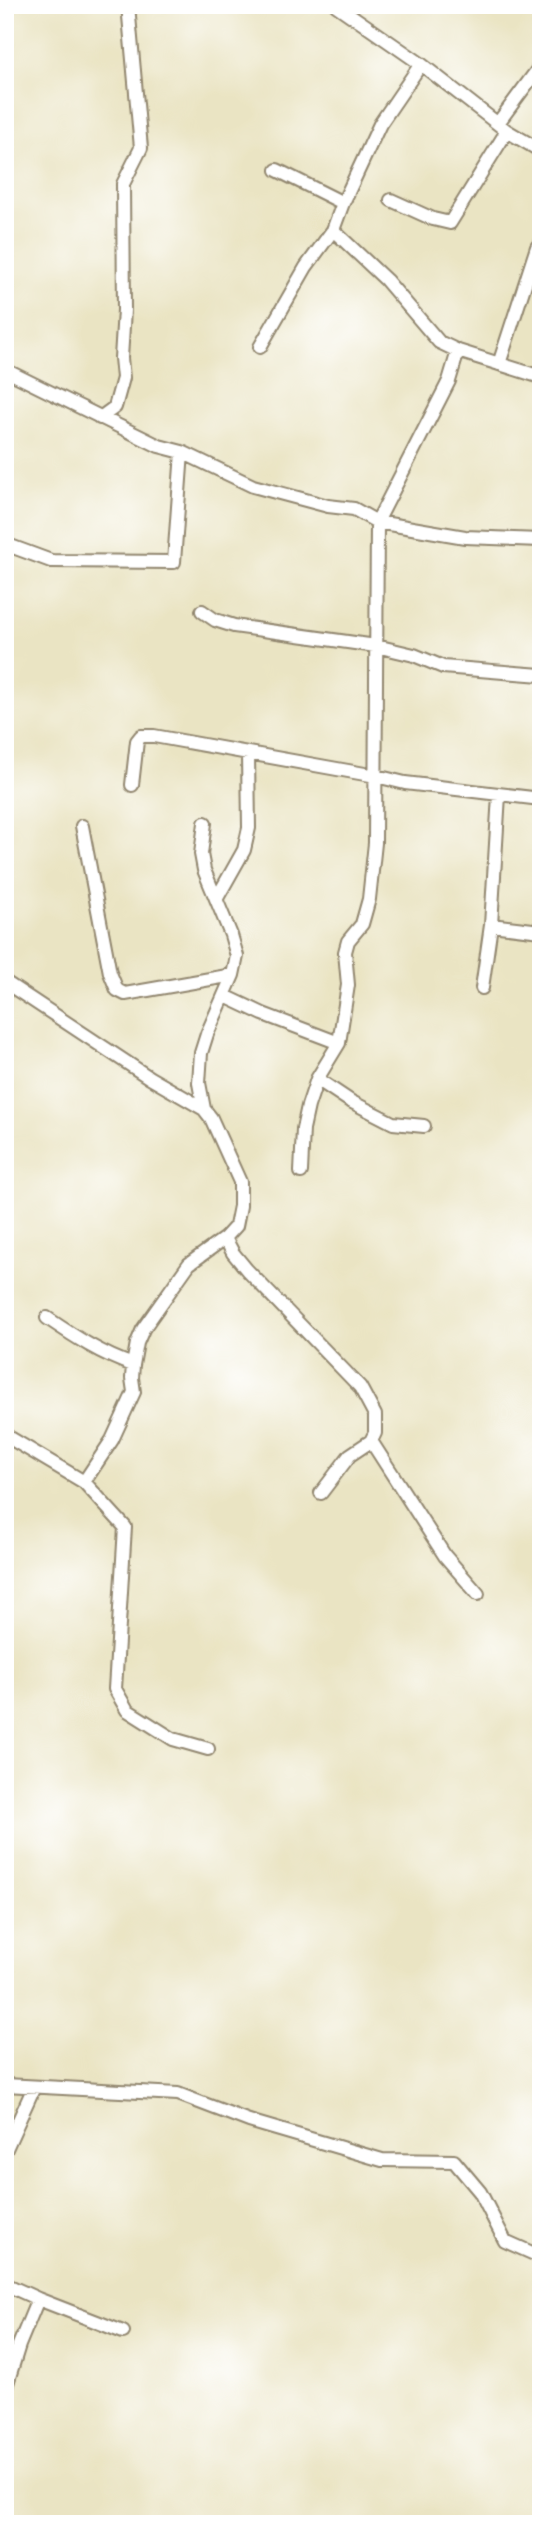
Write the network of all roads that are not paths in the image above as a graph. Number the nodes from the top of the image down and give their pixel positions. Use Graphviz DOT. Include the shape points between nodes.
graph roads {
  1 [pos="128,5"];
  2 [pos="336,5"];
  3 [pos="421,64"];
  4 [pos="541,65"];
  5 [pos="502,127"];
  6 [pos="541,151"];
  7 [pos="277,170"];
  8 [pos="391,200"];
  9 [pos="343,203"];
  10 [pos="333,230"];
  11 [pos="539,245"];
  12 [pos="260,347"];
  13 [pos="458,351"];
  14 [pos="499,364"];
  15 [pos="5,370"];
  16 [pos="541,377"];
  17 [pos="100,418"];
  18 [pos="182,452"];
  19 [pos="377,522"];
  20 [pos="541,540"];
  21 [pos="5,544"];
  22 [pos="202,611"];
  23 [pos="376,646"];
  24 [pos="541,675"];
  25 [pos="248,754"];
  26 [pos="376,776"];
  27 [pos="132,785"];
  28 [pos="499,795"];
  29 [pos="541,799"];
  30 [pos="205,823"];
  31 [pos="82,826"];
  32 [pos="217,898"];
  33 [pos="491,925"];
  34 [pos="541,931"];
  35 [pos="233,975"];
  36 [pos="5,982"];
  37 [pos="482,988"];
  38 [pos="225,996"];
  39 [pos="340,1043"];
  40 [pos="317,1079"];
  41 [pos="204,1109"];
  42 [pos="424,1126"];
  43 [pos="301,1172"];
  44 [pos="225,1238"];
  45 [pos="47,1318"];
  46 [pos="133,1365"];
  47 [pos="5,1435"];
  48 [pos="371,1441"];
  49 [pos="83,1482"];
  50 [pos="321,1493"];
  51 [pos="478,1594"];
  52 [pos="208,1749"];
  53 [pos="5,2085"];
  54 [pos="34,2087"];
  55 [pos="5,2151"];
  56 [pos="541,2257"];
  57 [pos="5,2284"];
  58 [pos="38,2299"];
  59 [pos="123,2332"];
  60 [pos="5,2390"];
  1 -- 17 [label="street" via="141,148 123,184 123,378 115,407"];
  2 -- 3 [label="street"];
  3 -- 5 [label="street"];
  3 -- 9 [label="street" via="380,124"];
  4 -- 5 [label="street"];
  5 -- 6 [label="street"];
  5 -- 8 [label="street" via="450,223"];
  7 -- 9 [label="street"];
  9 -- 10 [label="street"];
  10 -- 12 [label="street"];
  10 -- 13 [label="street" via="386,280 439,342"];
  11 -- 14 [label="street"];
  13 -- 14 [label="street"];
  13 -- 19 [label="street" via="449,381"];
  14 -- 16 [label="street"];
  15 -- 17 [label="street"];
  17 -- 18 [label="street"];
  18 -- 19 [label="street" via="253,486 354,509"];
  18 -- 21 [label="street" via="174,562 51,561"];
  19 -- 20 [label="street" via="465,537"];
  19 -- 23 [label="street"];
  22 -- 23 [label="street" via="234,626"];
  23 -- 24 [label="street" via="443,667"];
  23 -- 26 [label="street"];
  25 -- 26 [label="street"];
  25 -- 27 [label="street" via="141,736 134,751"];
  25 -- 32 [label="street" via="249,828 244,850"];
  26 -- 28 [label="street"];
  26 -- 39 [label="street" via="369,899 362,924 345,952 348,985"];
  28 -- 29 [label="street"];
  28 -- 33 [label="street"];
  30 -- 32 [label="street" via="201,854"];
  31 -- 35 [label="street" via="117,990 125,994"];
  32 -- 35 [label="street" via="237,956"];
  33 -- 34 [label="street"];
  33 -- 37 [label="street"];
  35 -- 38 [label="street"];
  36 -- 41 [label="street"];
  38 -- 39 [label="street"];
  38 -- 41 [label="street" via="201,1053 199,1083"];
  39 -- 40 [label="street"];
  40 -- 42 [label="street" via="393,1123"];
  40 -- 43 [label="street" via="303,1129"];
  41 -- 44 [label="street" via="240,1182 236,1226"];
  44 -- 46 [label="street" via="188,1264 159,1304 137,1343"];
  44 -- 48 [label="street" via="247,1270 360,1387 374,1415"];
  45 -- 46 [label="street" via="83,1343"];
  46 -- 49 [label="street" via="134,1392 112,1440"];
  47 -- 49 [label="street"];
  48 -- 50 [label="street" via="350,1455"];
  48 -- 51 [label="street" via="445,1556"];
  49 -- 52 [label="street" via="125,1527 115,1689 127,1710 173,1739"];
  53 -- 54 [label="street"];
  54 -- 55 [label="street"];
  54 -- 56 [label="street" via="178,2094 249,2121 382,2160 454,2161 480,2192 505,2241"];
  57 -- 58 [label="street"];
  58 -- 59 [label="street"];
  58 -- 60 [label="street"];
}
